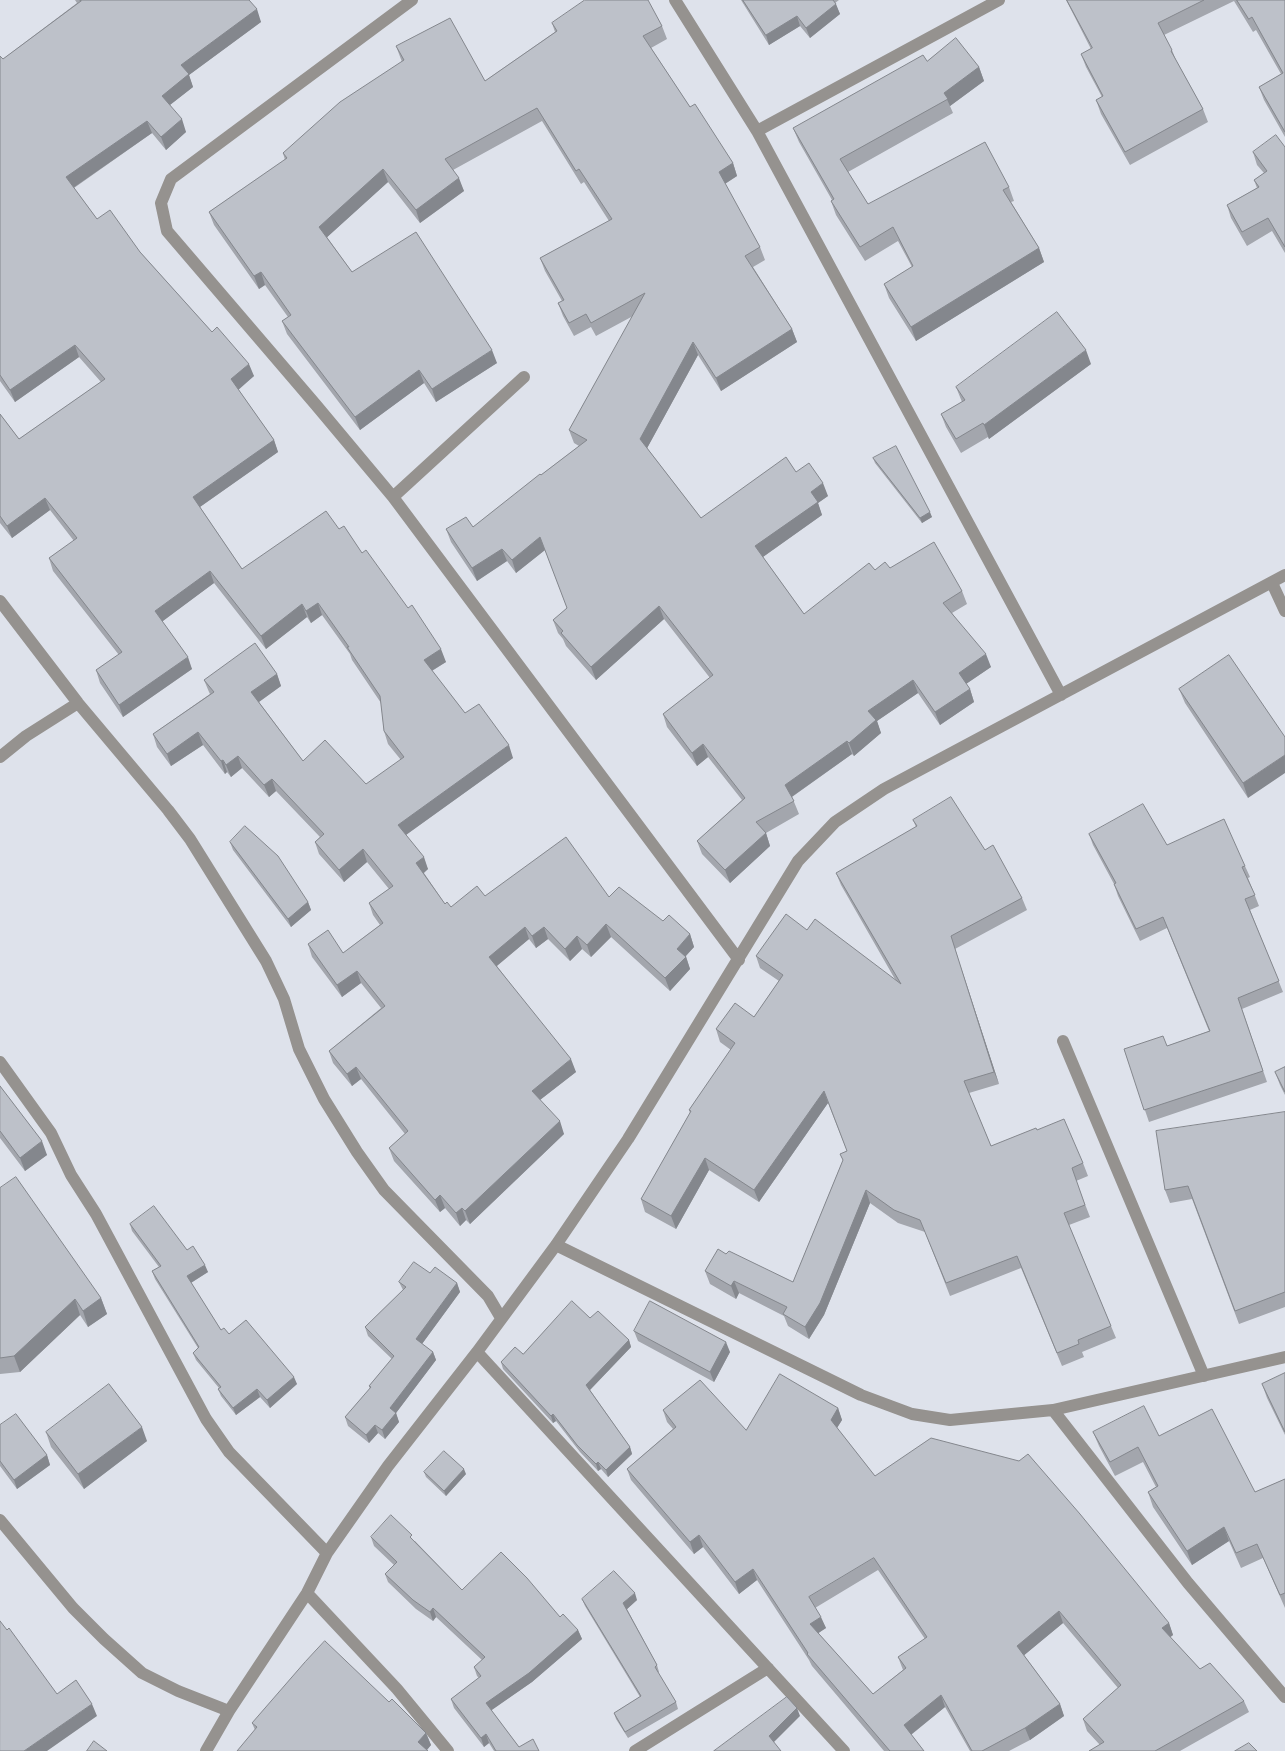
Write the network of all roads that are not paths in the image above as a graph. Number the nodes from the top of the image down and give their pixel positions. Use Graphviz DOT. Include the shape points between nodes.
graph roads {
  1 [pos="412,0"];
  2 [pos="675,0"];
  3 [pos="999,0"];
  4 [pos="757,131"];
  5 [pos="524,377"];
  6 [pos="393,497"];
  7 [pos="1285,575"];
  8 [pos="1272,582"];
  9 [pos="0,601"];
  10 [pos="1285,611"];
  11 [pos="1060,696"];
  12 [pos="78,703"];
  13 [pos="0,757"];
  14 [pos="739,960"];
  15 [pos="1063,1041"];
  16 [pos="0,1062"];
  17 [pos="556,1245"];
  18 [pos="501,1318"];
  19 [pos="477,1352"];
  20 [pos="1285,1357"];
  21 [pos="1204,1376"];
  22 [pos="1053,1410"];
  23 [pos="0,1520"];
  24 [pos="327,1553"];
  25 [pos="307,1593"];
  26 [pos="768,1668"];
  27 [pos="1285,1697"];
  28 [pos="228,1711"];
  29 [pos="206,1751"];
  30 [pos="448,1751"];
  31 [pos="635,1751"];
  32 [pos="844,1751"];
  1 -- 6 [label="street" via="171,179 160,203 167,231"];
  2 -- 4 [label="street"];
  3 -- 4 [label="street"];
  4 -- 11 [label="street"];
  5 -- 6 [label="street"];
  6 -- 14 [label="street"];
  7 -- 8 [label="street"];
  8 -- 10 [label="street"];
  8 -- 11 [label="street"];
  9 -- 12 [label="street"];
  11 -- 14 [label="street" via="884,789 835,822 798,861"];
  12 -- 13 [label="street"];
  12 -- 18 [label="street" via="190,839 266,961 284,999 299,1049 324,1099 357,1152 384,1190 488,1296"];
  14 -- 17 [label="street" via="628,1139"];
  15 -- 21 [label="street"];
  16 -- 24 [label="street" via="51,1133 206,1419 229,1452"];
  17 -- 18 [label="street"];
  17 -- 22 [label="street" via="861,1395 912,1414 950,1420"];
  18 -- 19 [label="street"];
  19 -- 24 [label="street" via="388,1466"];
  19 -- 26 [label="street"];
  20 -- 21 [label="street"];
  21 -- 22 [label="street"];
  22 -- 27 [label="street" via="1188,1583"];
  23 -- 28 [label="street" via="73,1608 142,1673"];
  24 -- 25 [label="street"];
  25 -- 28 [label="street"];
  25 -- 30 [label="street" via="397,1689"];
  26 -- 31 [label="street"];
  26 -- 32 [label="street"];
  28 -- 29 [label="street"];
}
